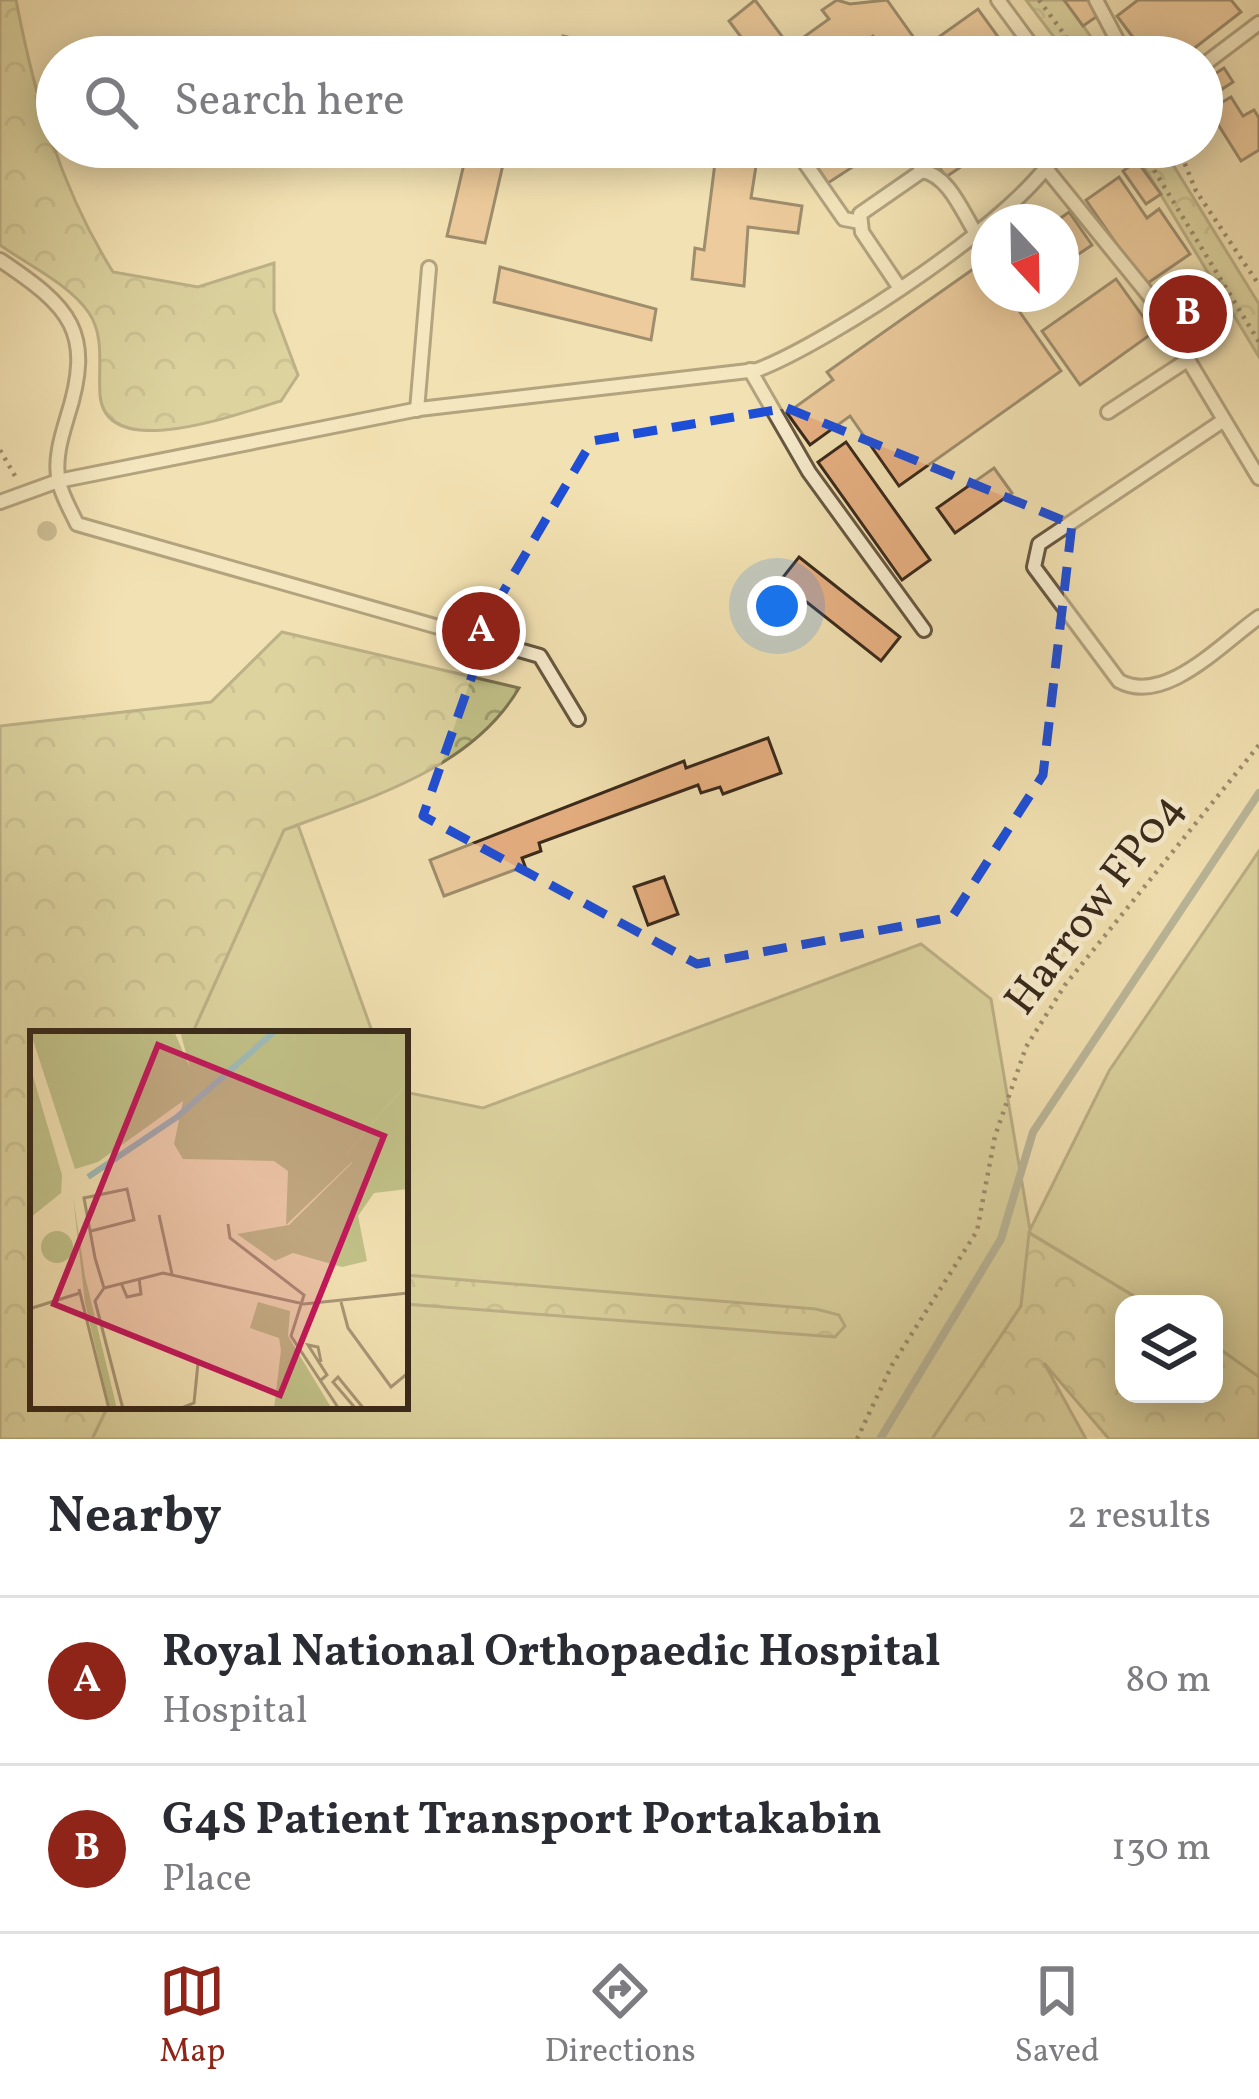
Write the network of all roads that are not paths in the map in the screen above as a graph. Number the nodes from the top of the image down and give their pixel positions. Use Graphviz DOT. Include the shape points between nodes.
graph roads {
  1 [pos="998,0"];
  2 [pos="1096,0"];
  3 [pos="1259,23"];
  4 [pos="1025,36"];
  5 [pos="1115,36"];
  6 [pos="1223,50"];
  7 [pos="809,168"];
  8 [pos="920,168"];
  9 [pos="1049,168"];
  10 [pos="922,171"];
  11 [pos="1048,171"];
  12 [pos="1009,204"];
  13 [pos="860,222"];
  14 [pos="971,224"];
  15 [pos="971,236"];
  16 [pos="0,260"];
  17 [pos="429,268"];
  18 [pos="899,287"];
  19 [pos="1186,362"];
  20 [pos="750,370"];
  21 [pos="416,410"];
  22 [pos="1108,412"];
  23 [pos="1221,422"];
  24 [pos="1259,478"];
  25 [pos="58,481"];
  26 [pos="0,502"];
  27 [pos="1259,616"];
  28 [pos="924,630"];
  29 [pos="578,718"];
  1 -- 4 [label="lane"];
  2 -- 5 [label="lane"];
  3 -- 6 [label="lane"];
  7 -- 13 [label="lane" via="844,219"];
  8 -- 10 [label="lane"];
  9 -- 11 [label="lane"];
  10 -- 13 [label="lane" via="860,214"];
  10 -- 14 [label="lane" via="948,189"];
  11 -- 12 [label="lane"];
  11 -- 19 [label="lane" via="1151,298"];
  13 -- 18 [label="lane"];
  15 -- 18 [label="lane"];
  16 -- 25 [label="lane" via="62,305 79,342"];
  17 -- 21 [label="lane"];
  18 -- 20 [label="lane" via="793,357"];
  19 -- 22 [label="lane"];
  19 -- 23 [label="lane"];
  20 -- 21 [label="lane"];
  20 -- 28 [label="lane" via="809,472"];
  21 -- 25 [label="lane"];
  23 -- 24 [label="lane"];
  23 -- 27 [label="lane" via="1039,544 1034,566 1131,688 1159,688"];
  25 -- 26 [label="lane"];
  25 -- 29 [label="lane" via="77,524 540,656"];
}
